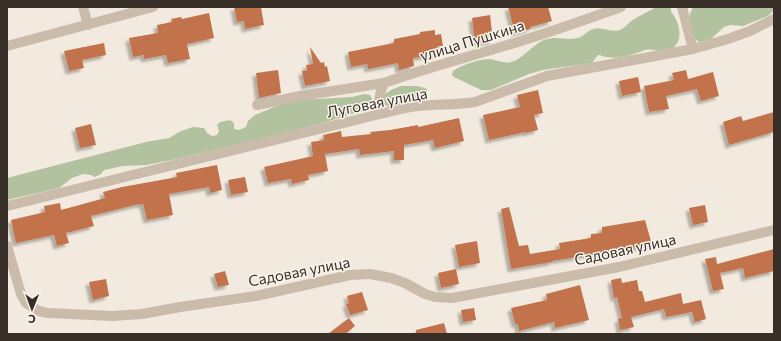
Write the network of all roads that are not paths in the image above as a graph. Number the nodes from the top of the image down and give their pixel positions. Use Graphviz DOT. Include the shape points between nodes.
graph roads {
  1 [pos="84,7"];
  2 [pos="153,7"];
  3 [pos="621,7"];
  4 [pos="682,7"];
  5 [pos="774,18"];
  6 [pos="88,25"];
  7 [pos="7,46"];
  8 [pos="693,49"];
  9 [pos="384,83"];
  10 [pos="257,105"];
  11 [pos="380,114"];
  12 [pos="7,206"];
  13 [pos="774,230"];
  14 [pos="7,246"];
  1 -- 6 [label="street"];
  2 -- 6 [label="street"];
  3 -- 9 [label="street, улица Пушкина"];
  4 -- 8 [label="street"];
  5 -- 8 [label="street, Луговая улица" via="750,31"];
  6 -- 7 [label="street"];
  8 -- 11 [label="street, Луговая улица" via="547,76 475,102 419,106"];
  9 -- 10 [label="street, улица Пушкина"];
  9 -- 11 [label="street" via="379,97"];
  11 -- 12 [label="street, Луговая улица"];
  13 -- 14 [label="street, Садовая улица" via="619,267 457,297 435,297 399,280 360,274 256,296 127,316 48,313 32,308 21,294"];
}
